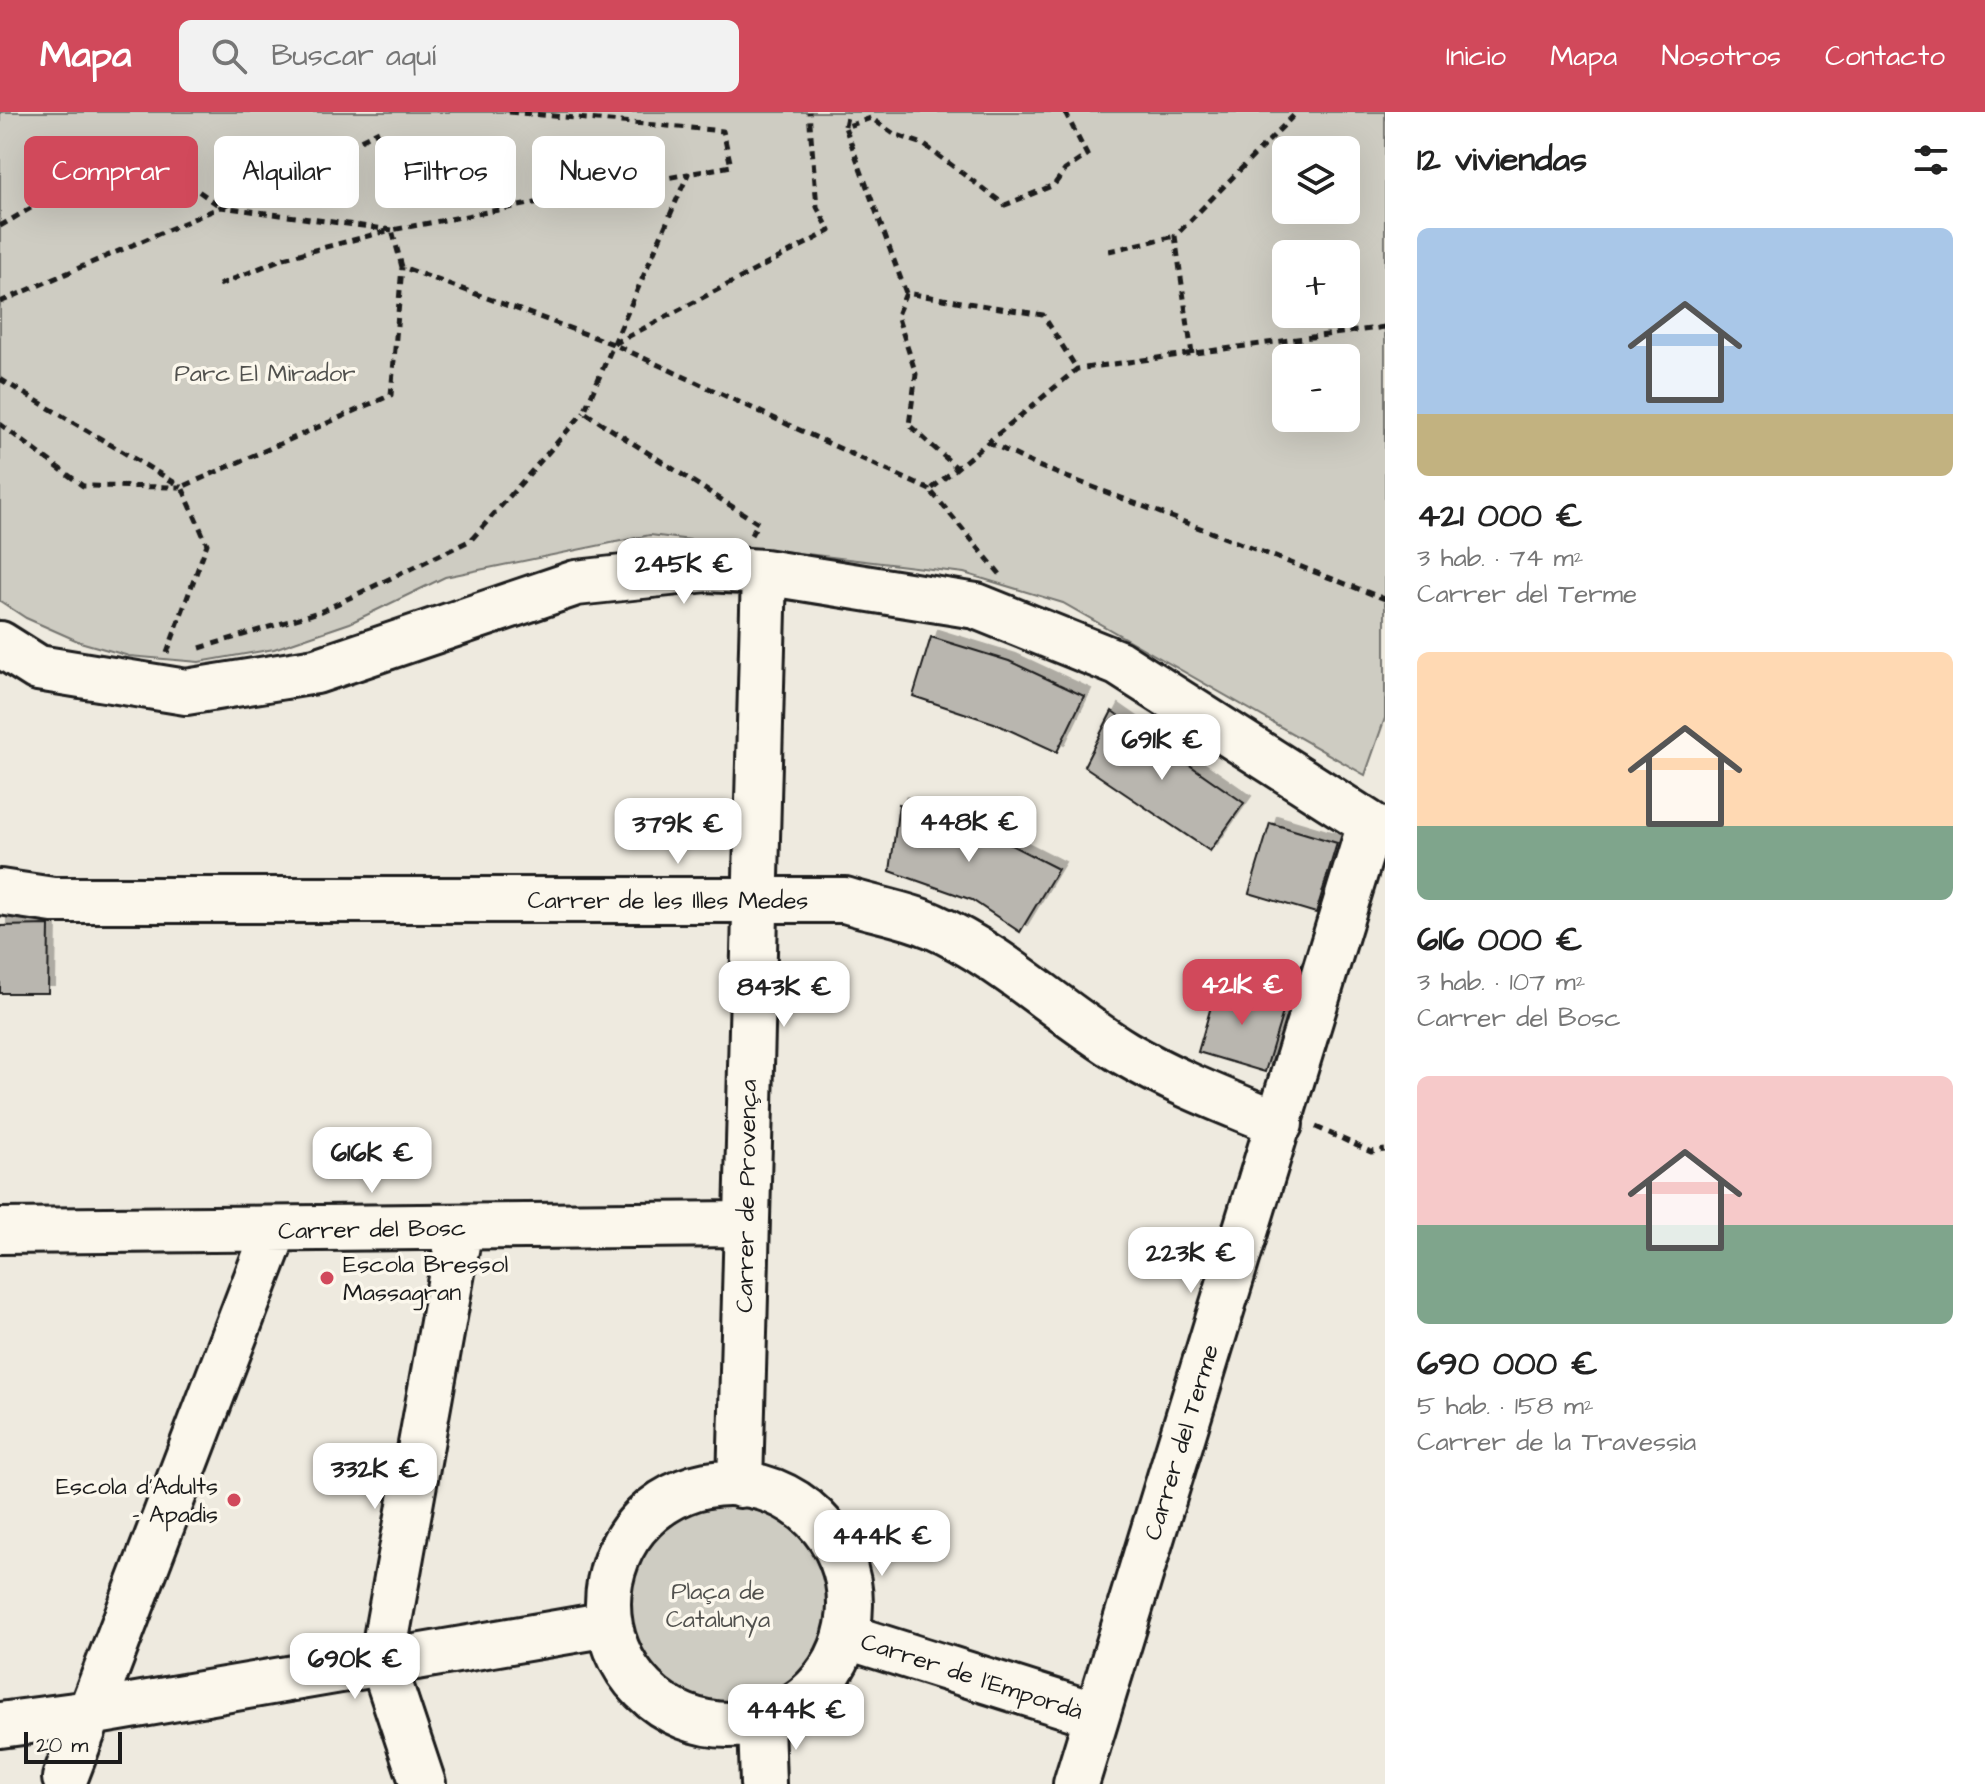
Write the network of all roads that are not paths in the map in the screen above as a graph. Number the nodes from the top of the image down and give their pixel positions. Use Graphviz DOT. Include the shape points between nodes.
graph roads {
  1 [pos="754,559"];
  2 [pos="0,644"];
  3 [pos="0,892"];
  4 [pos="754,900"];
  5 [pos="1282,1116"];
  6 [pos="744,1224"];
  7 [pos="460,1228"];
  8 [pos="275,1230"];
  9 [pos="0,1231"];
  10 [pos="740,1485"];
  11 [pos="609,1624"];
  12 [pos="848,1637"];
  13 [pos="382,1661"];
  14 [pos="90,1713"];
  15 [pos="1096,1715"];
  16 [pos="4,1720"];
  17 [pos="761,1722"];
  18 [pos="67,1781"];
  19 [pos="423,1784"];
  20 [pos="763,1784"];
  21 [pos="1076,1784"];
  1 -- 2 [label="street" via="576,583 316,671 186,692 38,668"];
  1 -- 4 [label="street, Carrer de Provença"];
  1 -- 5 [label="street, Carrer del Terme" via="976,606 1118,663 1370,824"];
  3 -- 4 [label="street, Carrer de les Illes Medes" via="53,900"];
  4 -- 5 [label="street, Carrer de les Illes Medes" via="845,900 931,925 998,962 1125,1053 1185,1085"];
  4 -- 6 [label="street, Carrer de Provença"];
  5 -- 15 [label="street, Carrer del Terme"];
  6 -- 7 [label="street, Carrer del Bosc"];
  6 -- 10 [label="street, Carrer de Provença"];
  7 -- 8 [label="street, Carrer del Bosc"];
  7 -- 13 [label="street"];
  8 -- 9 [label="street, Carrer del Bosc"];
  8 -- 14 [label="street"];
  10 -- 11 [label="street" via="702,1485 662,1502 644,1517 619,1554 610,1579"];
  10 -- 12 [label="street" via="784,1496 817,1520 831,1538 847,1575"];
  11 -- 13 [label="street"];
  11 -- 17 [label="street" via="630,1675 655,1701 693,1721 720,1726"];
  12 -- 15 [label="street, Carrer de l'Empordà"];
  12 -- 17 [label="street" via="815,1690"];
  13 -- 14 [label="street"];
  13 -- 19 [label="street"];
  14 -- 16 [label="street"];
  14 -- 18 [label="street"];
  15 -- 21 [label="street, Carrer del Terme"];
  16 -- 18 [label="street"];
  17 -- 20 [label="street"];
}
